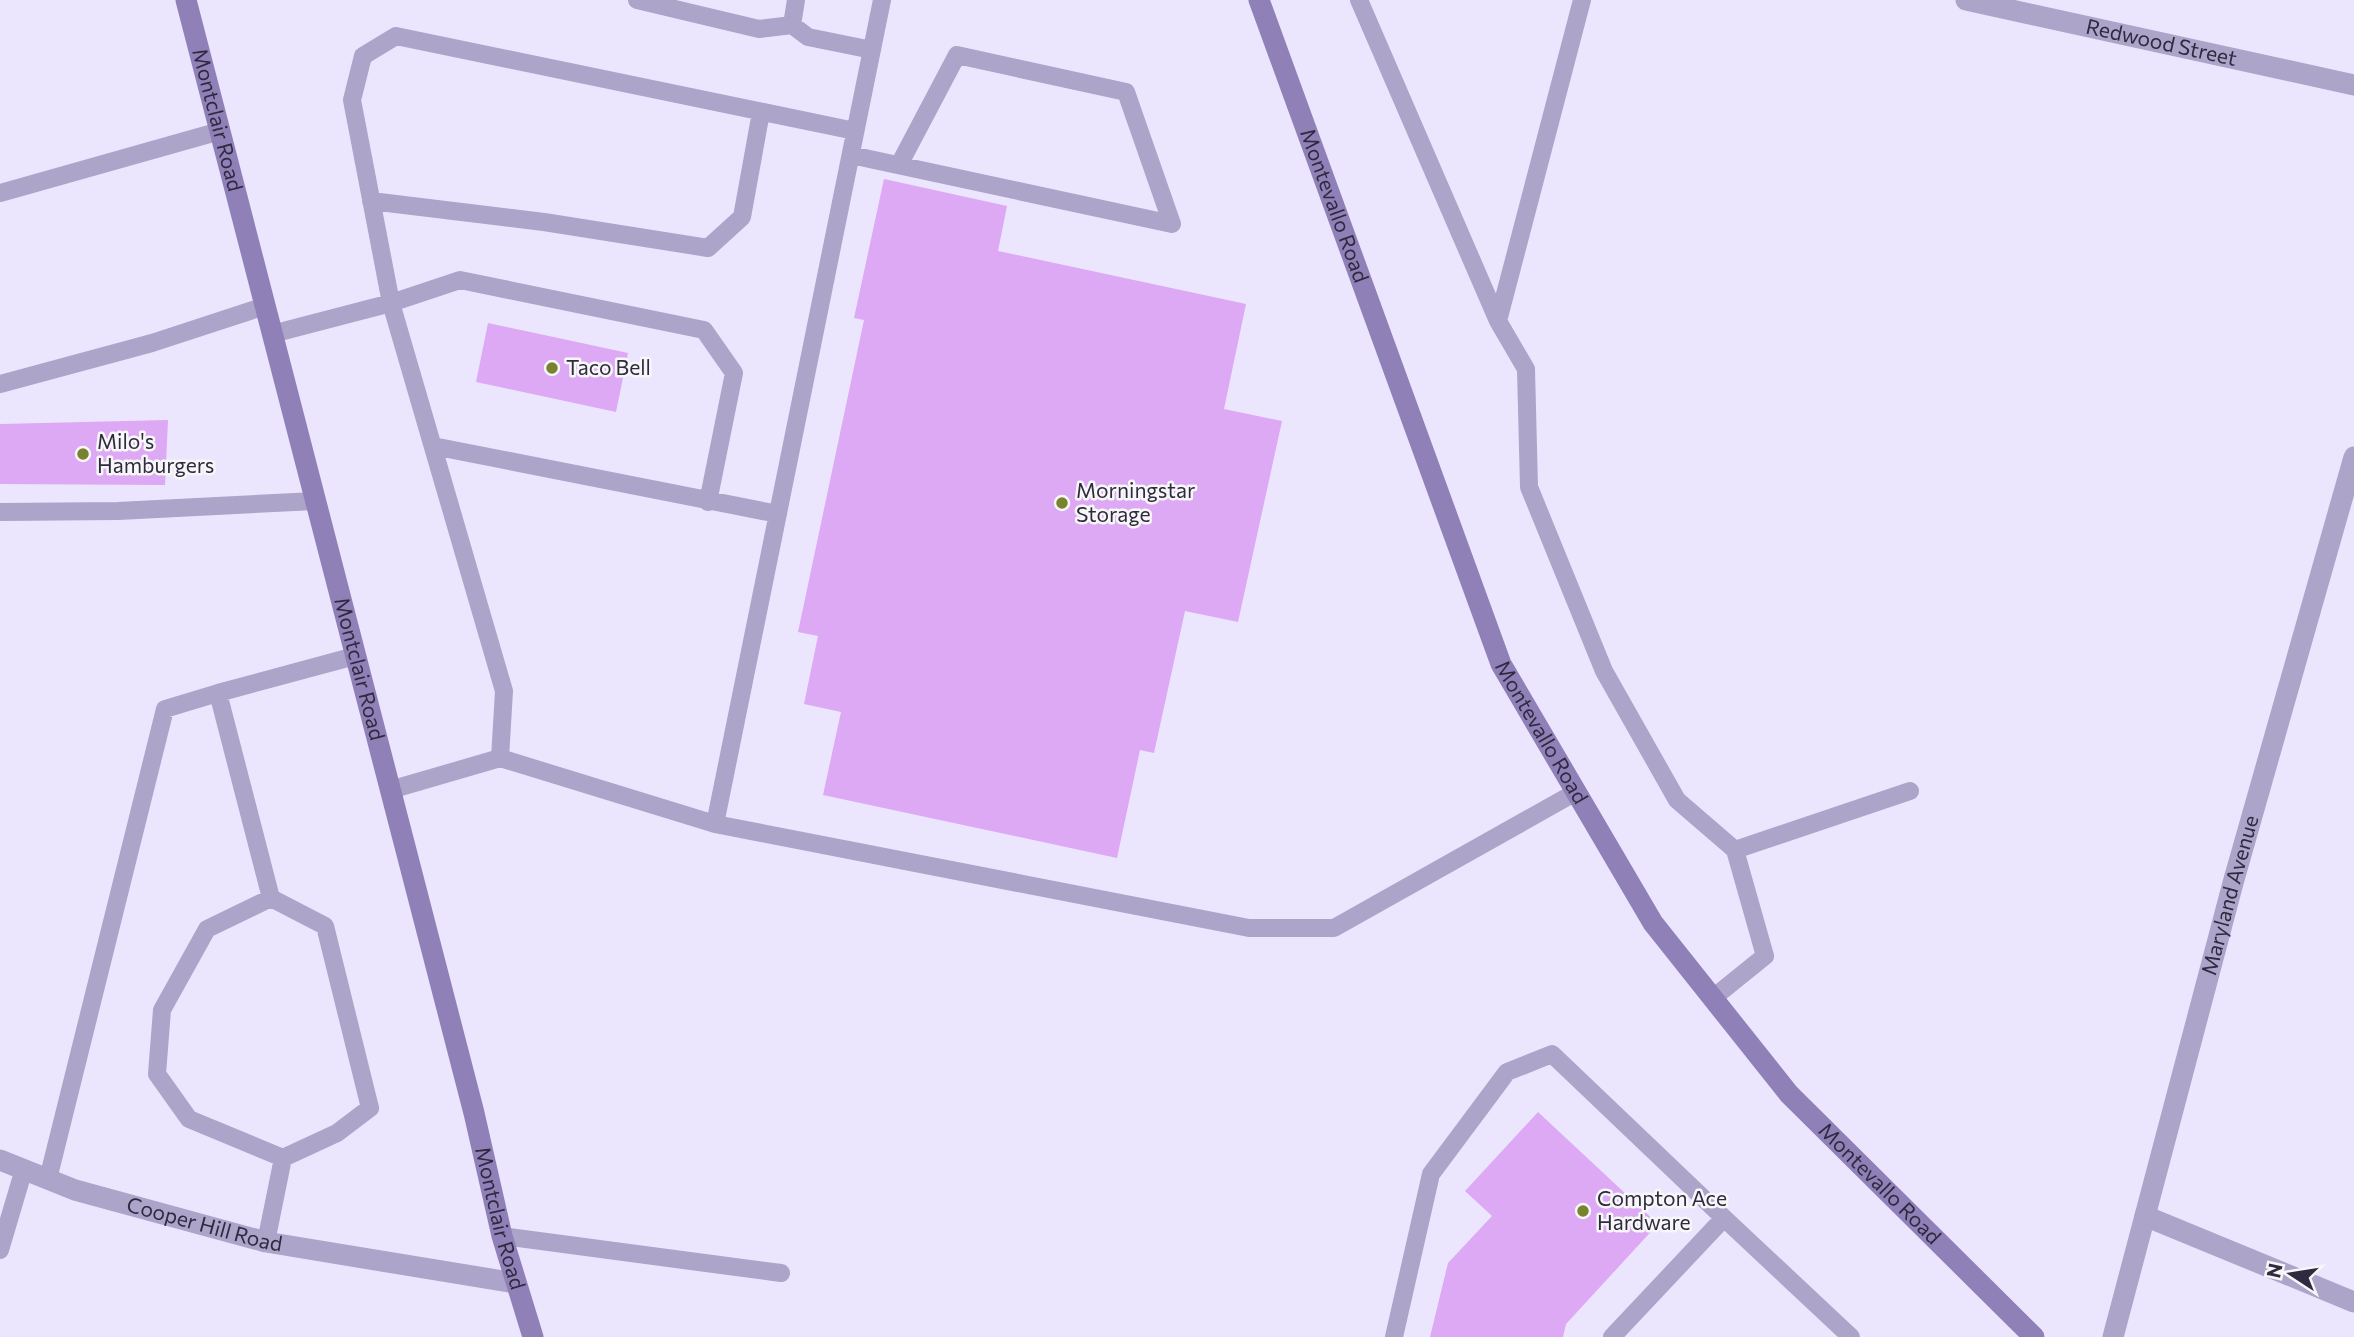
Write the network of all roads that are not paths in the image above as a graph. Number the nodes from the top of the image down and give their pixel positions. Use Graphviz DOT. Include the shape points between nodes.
graph roads {
  1 [pos="186,0"];
  2 [pos="637,0"];
  3 [pos="796,0"];
  4 [pos="882,0"];
  5 [pos="1259,0"];
  6 [pos="1359,0"];
  7 [pos="1582,0"];
  8 [pos="1966,0"];
  9 [pos="792,25"];
  10 [pos="872,50"];
  11 [pos="2354,85"];
  12 [pos="761,112"];
  13 [pos="220,131"];
  14 [pos="855,131"];
  15 [pos="851,155"];
  16 [pos="899,165"];
  17 [pos="0,193"];
  18 [pos="371,201"];
  19 [pos="391,303"];
  20 [pos="265,306"];
  21 [pos="1498,321"];
  22 [pos="272,334"];
  23 [pos="0,384"];
  24 [pos="433,446"];
  25 [pos="2354,457"];
  26 [pos="315,501"];
  27 [pos="708,502"];
  28 [pos="0,513"];
  29 [pos="778,514"];
  30 [pos="355,656"];
  31 [pos="218,693"];
  32 [pos="500,758"];
  33 [pos="390,790"];
  34 [pos="1910,791"];
  35 [pos="1576,792"];
  36 [pos="715,824"];
  37 [pos="1735,850"];
  38 [pos="271,898"];
  39 [pos="1713,998"];
  40 [pos="282,1158"];
  41 [pos="0,1160"];
  42 [pos="24,1169"];
  43 [pos="48,1179"];
  44 [pos="2145,1216"];
  45 [pos="1724,1218"];
  46 [pos="502,1236"];
  47 [pos="266,1242"];
  48 [pos="0,1250"];
  49 [pos="781,1273"];
  50 [pos="515,1283"];
  51 [pos="2354,1302"];
  52 [pos="533,1337"];
  53 [pos="1394,1337"];
  54 [pos="1612,1337"];
  55 [pos="1851,1337"];
  56 [pos="2034,1337"];
  57 [pos="2113,1337"];
  1 -- 13 [label="main road, Montclair Road"];
  2 -- 9 [label="lane" via="759,29"];
  3 -- 9 [label="lane"];
  4 -- 10 [label="lane"];
  5 -- 35 [label="main road, Montevallo Road" via="1501,664"];
  6 -- 21 [label="lane"];
  7 -- 21 [label="lane"];
  8 -- 11 [label="street, Redwood Street"];
  9 -- 10 [label="lane" via="808,37"];
  10 -- 14 [label="lane"];
  12 -- 14 [label="lane"];
  12 -- 18 [label="lane" via="741,216 708,248"];
  12 -- 18 [label="lane" via="396,36 363,56 352,100"];
  13 -- 17 [label="lane"];
  13 -- 20 [label="main road, Montclair Road"];
  14 -- 15 [label="lane"];
  15 -- 16 [label="lane"];
  15 -- 29 [label="lane"];
  16 -- 16 [label="lane" via="940,174 1172,224 1126,92 957,55"];
  18 -- 19 [label="lane"];
  19 -- 22 [label="lane"];
  19 -- 24 [label="lane"];
  19 -- 27 [label="lane" via="460,280 704,330 734,373"];
  20 -- 22 [label="main road, Montclair Road"];
  20 -- 23 [label="lane" via="152,343"];
  21 -- 37 [label="lane" via="1526,369 1529,487 1604,671 1677,800"];
  22 -- 26 [label="main road, Montclair Road"];
  24 -- 27 [label="lane"];
  24 -- 32 [label="lane" via="504,691"];
  25 -- 44 [label="street, Maryland Avenue" via="2233,883"];
  26 -- 28 [label="lane"];
  26 -- 30 [label="main road, Montclair Road"];
  27 -- 29 [label="lane"];
  29 -- 36 [label="lane"];
  30 -- 31 [label="lane"];
  30 -- 33 [label="main road, Montclair Road"];
  31 -- 38 [label="lane"];
  31 -- 43 [label="lane" via="165,709"];
  32 -- 33 [label="lane"];
  32 -- 36 [label="lane"];
  33 -- 46 [label="main road, Montclair Road"];
  34 -- 37 [label="lane"];
  35 -- 36 [label="lane" via="1334,928 1249,928"];
  35 -- 39 [label="main road, Montevallo Road" via="1653,923"];
  37 -- 39 [label="lane" via="1765,956"];
  38 -- 40 [label="lane" via="325,926 370,1108 337,1133"];
  38 -- 40 [label="lane" via="207,929 162,1010 157,1074 189,1119"];
  39 -- 56 [label="main road, Montevallo Road" via="1789,1094"];
  40 -- 47 [label="lane"];
  41 -- 42 [label="street, Cooper Hill Road"];
  42 -- 43 [label="street, Cooper Hill Road"];
  42 -- 48 [label="lane"];
  43 -- 47 [label="street, Cooper Hill Road"];
  44 -- 51 [label="street"];
  44 -- 57 [label="street, Maryland Avenue"];
  45 -- 53 [label="lane" via="1552,1054 1507,1072 1431,1174"];
  45 -- 54 [label="lane"];
  45 -- 55 [label="lane"];
  46 -- 49 [label="lane"];
  46 -- 50 [label="main road, Montclair Road"];
  47 -- 50 [label="street, Cooper Hill Road"];
  50 -- 52 [label="main road, Montclair Road"];
}
